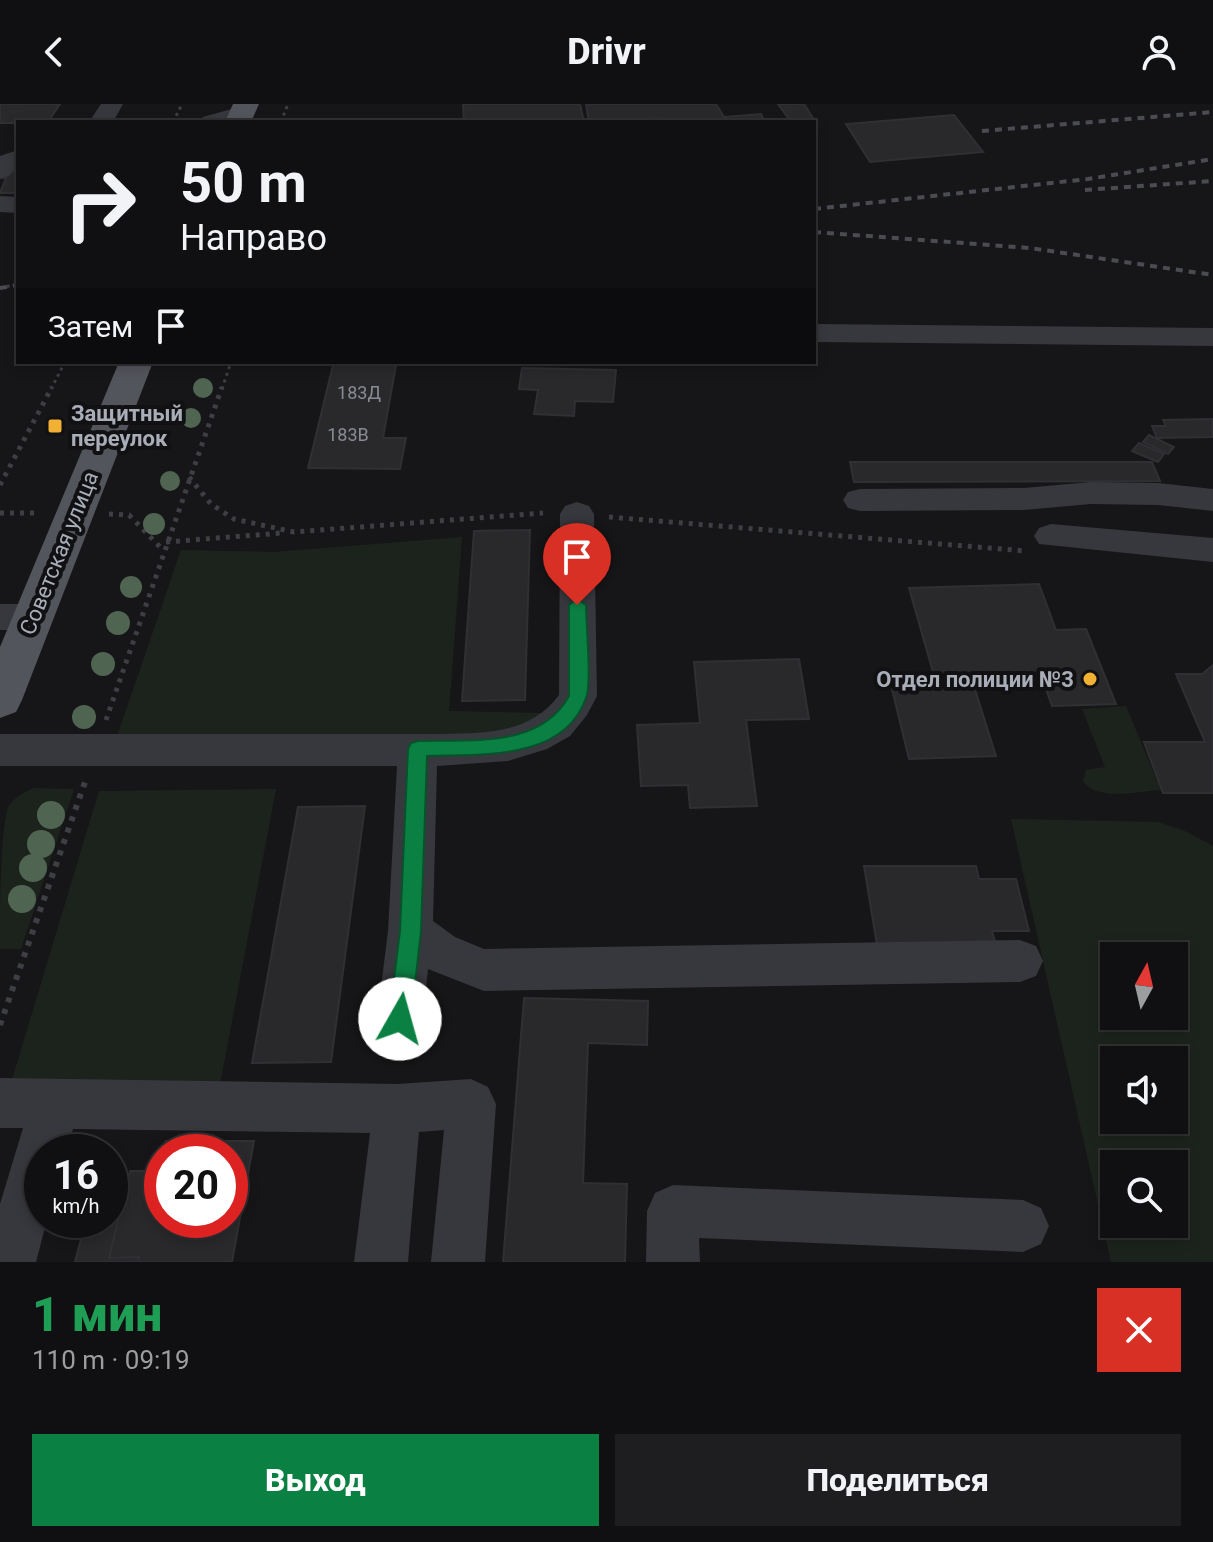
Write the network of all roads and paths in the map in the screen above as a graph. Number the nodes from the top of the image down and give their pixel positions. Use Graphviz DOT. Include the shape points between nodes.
graph roads {
  1 [pos="242,113"];
  2 [pos="218,120"];
  3 [pos="16,158"];
  4 [pos="0,171"];
  5 [pos="816,333"];
  6 [pos="1213,337"];
  7 [pos="64,364"];
  8 [pos="135,364"];
  9 [pos="230,364"];
  10 [pos="189,477"];
  11 [pos="0,485"];
  12 [pos="860,500"];
  13 [pos="1213,500"];
  14 [pos="577,514"];
  15 [pos="294,532"];
  16 [pos="166,542"];
  17 [pos="1044,544"];
  18 [pos="1213,550"];
  19 [pos="17,617"];
  20 [pos="1,697"];
  21 [pos="418,749"];
  22 [pos="0,750"];
  23 [pos="96,750"];
  24 [pos="410,931"];
  25 [pos="1020,961"];
  26 [pos="400,1019"];
  27 [pos="0,1025"];
  28 [pos="0,1103"];
  29 [pos="55,1104"];
  30 [pos="397,1109"];
  31 [pos="1023,1226"];
  32 [pos="9,1262"];
  33 [pos="381,1262"];
  34 [pos="458,1262"];
  35 [pos="673,1262"];
  1 -- 2 [label="lane"];
  3 -- 4 [label="lane"];
  5 -- 6 [label="lane"];
  7 -- 11 [label="path"];
  8 -- 19 [label="main road, Советская улица"];
  9 -- 10 [label="path"];
  10 -- 15 [label="path" via="206,503 235,521"];
  10 -- 16 [label="path"];
  12 -- 13 [label="lane" via="1091,493"];
  14 -- 15 [label="path"];
  14 -- 17 [label="path"];
  14 -- 21 [label="lane" via="578,696 570,712 552,729 525,741"];
  15 -- 16 [label="path"];
  16 -- 23 [label="path"];
  17 -- 18 [label="lane"];
  19 -- 20 [label="main road, Советская улица"];
  21 -- 23 [label="lane"];
  21 -- 24 [label="lane"];
  22 -- 23 [label="lane"];
  23 -- 27 [label="path"];
  24 -- 25 [label="lane" via="439,952 484,970"];
  24 -- 26 [label="lane"];
  28 -- 29 [label="lane"];
  29 -- 30 [label="lane"];
  29 -- 32 [label="lane"];
  30 -- 33 [label="lane"];
  30 -- 34 [label="lane" via="471,1104"];
  31 -- 35 [label="lane" via="673,1211"];
}
